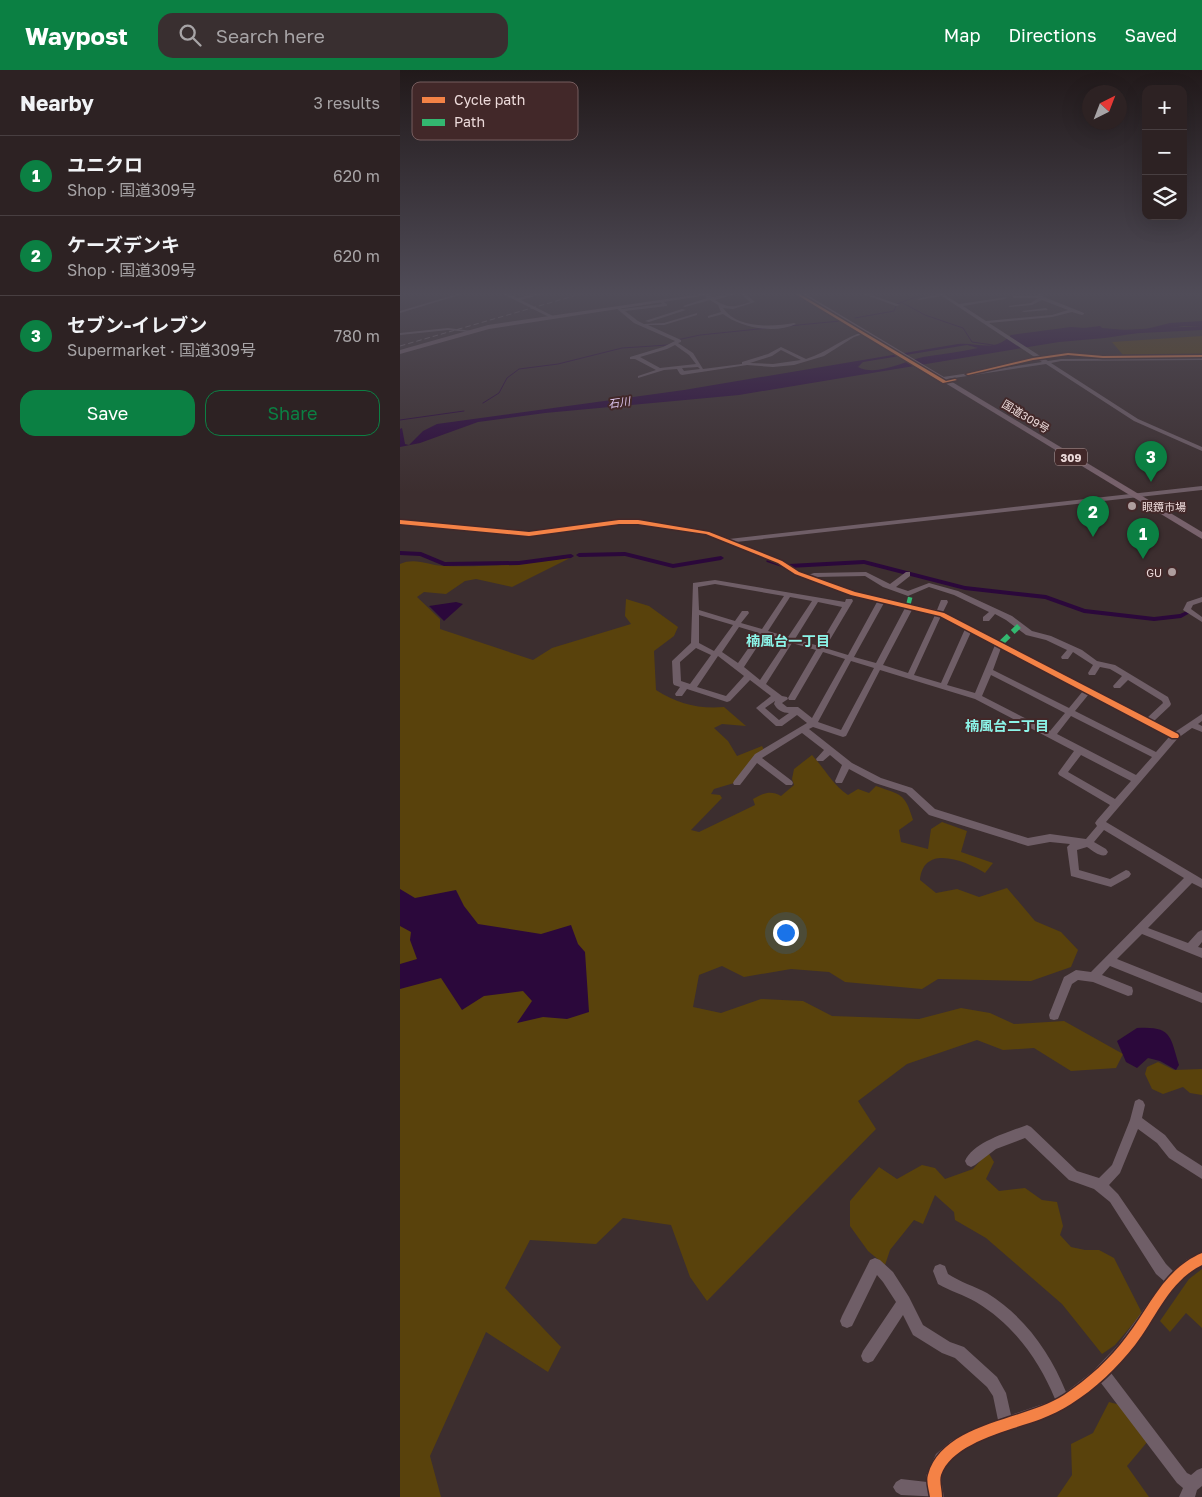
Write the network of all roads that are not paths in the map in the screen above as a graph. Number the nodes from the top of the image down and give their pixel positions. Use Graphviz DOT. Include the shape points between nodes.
graph roads {
  1 [pos="731,359"];
  2 [pos="639,360"];
  3 [pos="695,360"];
  4 [pos="756,360"];
  5 [pos="789,360"];
  6 [pos="805,360"];
  7 [pos="914,360"];
  8 [pos="1044,360"];
  9 [pos="1120,360"];
  10 [pos="717,362"];
  11 [pos="792,362"];
  12 [pos="1048,362"];
  13 [pos="746,363"];
  14 [pos="699,365"];
  15 [pos="735,366"];
  16 [pos="679,367"];
  17 [pos="720,368"];
  18 [pos="660,370"];
  19 [pos="705,372"];
  20 [pos="640,377"];
  21 [pos="944,378"];
  22 [pos="1202,449"];
  23 [pos="1202,488"];
  24 [pos="1138,495"];
  25 [pos="400,522"];
  26 [pos="1202,531"];
  27 [pos="1202,536"];
  28 [pos="730,541"];
  29 [pos="908,574"];
  30 [pos="808,577"];
  31 [pos="891,587"];
  32 [pos="937,588"];
  33 [pos="853,594"];
  34 [pos="788,595"];
  35 [pos="933,596"];
  36 [pos="1202,599"];
  37 [pos="816,600"];
  38 [pos="882,600"];
  39 [pos="944,602"];
  40 [pos="846,605"];
  41 [pos="910,606"];
  42 [pos="695,611"];
  43 [pos="993,612"];
  44 [pos="745,613"];
  45 [pos="940,613"];
  46 [pos="986,619"];
  47 [pos="1202,620"];
  48 [pos="737,624"];
  49 [pos="969,628"];
  50 [pos="763,632"];
  51 [pos="1046,637"];
  52 [pos="790,640"];
  53 [pos="1040,643"];
  54 [pos="695,644"];
  55 [pos="999,644"];
  56 [pos="1072,649"];
  57 [pos="820,650"];
  58 [pos="716,653"];
  59 [pos="1065,657"];
  60 [pos="849,658"];
  61 [pos="1098,664"];
  62 [pos="878,667"];
  63 [pos="739,668"];
  64 [pos="988,671"];
  65 [pos="1092,673"];
  66 [pos="749,676"];
  67 [pos="910,676"];
  68 [pos="1126,677"];
  69 [pos="761,685"];
  70 [pos="943,686"];
  71 [pos="1117,686"];
  72 [pos="689,687"];
  73 [pos="1088,690"];
  74 [pos="679,694"];
  75 [pos="978,697"];
  76 [pos="778,698"];
  77 [pos="792,698"];
  78 [pos="796,710"];
  79 [pos="1071,713"];
  80 [pos="1202,717"];
  81 [pos="1148,722"];
  82 [pos="813,723"];
  83 [pos="1191,725"];
  84 [pos="1202,729"];
  85 [pos="804,730"];
  86 [pos="1052,736"];
  87 [pos="1175,736"];
  88 [pos="830,750"];
  89 [pos="1079,751"];
  90 [pos="1157,756"];
  91 [pos="756,758"];
  92 [pos="820,759"];
  93 [pos="847,764"];
  94 [pos="1137,780"];
  95 [pos="839,781"];
  96 [pos="738,783"];
  97 [pos="789,783"];
  98 [pos="1117,804"];
  99 [pos="1103,824"];
  100 [pos="1088,844"];
  101 [pos="1103,852"];
  102 [pos="1126,874"];
  103 [pos="1191,877"];
  104 [pos="1202,884"];
  105 [pos="1140,929"];
  106 [pos="1202,935"];
  107 [pos="1190,948"];
  108 [pos="1202,953"];
  109 [pos="1109,961"];
  110 [pos="1093,977"];
  111 [pos="1128,991"];
  112 [pos="1202,998"];
  113 [pos="1054,1015"];
  114 [pos="1139,1105"];
  115 [pos="1136,1120"];
  116 [pos="971,1161"];
  117 [pos="1202,1173"];
  118 [pos="1100,1186"];
  119 [pos="1202,1259"];
  120 [pos="940,1271"];
  121 [pos="1172,1280"];
  122 [pos="904,1302"];
  123 [pos="847,1321"];
  124 [pos="868,1356"];
  125 [pos="1102,1372"];
  126 [pos="1064,1402"];
  127 [pos="1006,1423"];
  128 [pos="1194,1486"];
  129 [pos="901,1487"];
  130 [pos="935,1494"];
  1 -- 15 [label="street"];
  2 -- 18 [label="street"];
  3 -- 14 [label="street"];
  4 -- 13 [label="street"];
  5 -- 11 [label="street"];
  6 -- 11 [label="street"];
  7 -- 21 [label="highway, 309"];
  8 -- 12 [label="street"];
  9 -- 12 [label="street"];
  10 -- 17 [label="street"];
  11 -- 13 [label="street" via="756,366"];
  12 -- 21 [label="street"];
  12 -- 22 [label="street" via="1136,420"];
  13 -- 15 [label="street"];
  14 -- 16 [label="street"];
  14 -- 19 [label="street"];
  15 -- 17 [label="street"];
  16 -- 18 [label="street"];
  16 -- 19 [label="street" via="682,373"];
  17 -- 19 [label="street"];
  18 -- 20 [label="street"];
  21 -- 24 [label="highway, 国道309号 / 309"];
  23 -- 24 [label="street"];
  24 -- 26 [label="highway, 国道309号 / 309"];
  24 -- 27 [label="highway, 国道309号 / 309"];
  24 -- 28 [label="street"];
  25 -- 28 [label="street" via="529,534 638,522 707,533"];
  28 -- 30 [label="street"];
  29 -- 31 [label="street"];
  30 -- 31 [label="street" via="863,574"];
  30 -- 33 [label="street"];
  31 -- 32 [label="street" via="911,594 927,586"];
  32 -- 35 [label="street"];
  32 -- 43 [label="street"];
  33 -- 38 [label="street"];
  33 -- 40 [label="street"];
  34 -- 37 [label="street"];
  34 -- 42 [label="street" via="715,582 695,585"];
  34 -- 50 [label="street"];
  36 -- 47 [label="street" via="1190,604 1187,610"];
  37 -- 40 [label="street"];
  37 -- 52 [label="street"];
  38 -- 41 [label="street"];
  38 -- 60 [label="street"];
  39 -- 45 [label="street"];
  40 -- 57 [label="street"];
  41 -- 45 [label="street"];
  41 -- 62 [label="street"];
  42 -- 48 [label="street"];
  42 -- 54 [label="street"];
  43 -- 46 [label="street"];
  43 -- 51 [label="street" via="1029,633"];
  44 -- 48 [label="street"];
  45 -- 49 [label="street"];
  45 -- 67 [label="street"];
  48 -- 50 [label="street"];
  48 -- 58 [label="street"];
  49 -- 55 [label="street"];
  49 -- 70 [label="street"];
  50 -- 52 [label="street"];
  50 -- 63 [label="street"];
  51 -- 53 [label="street"];
  51 -- 56 [label="street"];
  52 -- 57 [label="street"];
  52 -- 69 [label="street"];
  54 -- 58 [label="street"];
  54 -- 72 [label="street" via="676,661 677,683"];
  55 -- 64 [label="street"];
  55 -- 73 [label="street"];
  56 -- 59 [label="street"];
  56 -- 61 [label="street"];
  57 -- 60 [label="street"];
  57 -- 77 [label="street"];
  58 -- 63 [label="street"];
  58 -- 72 [label="street"];
  60 -- 62 [label="street"];
  60 -- 82 [label="street"];
  61 -- 65 [label="street"];
  61 -- 68 [label="street" via="1112,667"];
  62 -- 67 [label="street"];
  62 -- 82 [label="street" via="843,734"];
  63 -- 66 [label="street"];
  64 -- 75 [label="street"];
  64 -- 79 [label="street"];
  66 -- 69 [label="street"];
  66 -- 72 [label="street" via="728,699"];
  67 -- 70 [label="street"];
  68 -- 71 [label="street"];
  68 -- 81 [label="street" via="1165,699 1167,704"];
  69 -- 76 [label="street"];
  70 -- 75 [label="street"];
  72 -- 74 [label="street"];
  73 -- 79 [label="street"];
  73 -- 81 [label="street"];
  75 -- 86 [label="street"];
  76 -- 77 [label="street"];
  76 -- 78 [label="street" via="778,704 785,710"];
  76 -- 78 [label="street" via="760,708 779,724"];
  77 -- 78 [label="street"];
  78 -- 82 [label="street"];
  79 -- 86 [label="street"];
  79 -- 90 [label="street"];
  80 -- 83 [label="street"];
  81 -- 87 [label="street"];
  82 -- 85 [label="street"];
  83 -- 84 [label="street"];
  83 -- 87 [label="street"];
  85 -- 88 [label="street"];
  85 -- 91 [label="street"];
  86 -- 89 [label="street"];
  87 -- 90 [label="street"];
  88 -- 92 [label="street"];
  88 -- 93 [label="street"];
  89 -- 94 [label="street"];
  89 -- 98 [label="street" via="1062,773"];
  90 -- 94 [label="street"];
  91 -- 96 [label="street"];
  91 -- 97 [label="street"];
  93 -- 95 [label="street"];
  93 -- 100 [label="street" via="878,781 909,790 932,812 1028,842 1057,838"];
  94 -- 98 [label="street"];
  98 -- 99 [label="street" via="1100,823"];
  99 -- 100 [label="street"];
  99 -- 103 [label="street"];
  100 -- 101 [label="street"];
  100 -- 102 [label="street" via="1072,847 1074,874 1111,883"];
  103 -- 104 [label="street"];
  103 -- 105 [label="street"];
  105 -- 107 [label="street"];
  105 -- 109 [label="street"];
  106 -- 107 [label="street"];
  107 -- 108 [label="street"];
  109 -- 110 [label="street"];
  109 -- 112 [label="street"];
  110 -- 111 [label="street"];
  110 -- 113 [label="street" via="1076,975 1068,981"];
  114 -- 115 [label="street"];
  115 -- 117 [label="street" via="1161,1139 1173,1154"];
  115 -- 118 [label="street" via="1116,1169"];
  116 -- 118 [label="street" via="992,1144 1027,1131 1073,1176"];
  118 -- 121 [label="street" via="1114,1198 1161,1269"];
  119 -- 121 [label="street"];
  120 -- 126 [label="street" via="943,1279 1006,1314 1053,1375"];
  121 -- 125 [label="street" via="1131,1341"];
  122 -- 123 [label="street" via="888,1277 875,1265"];
  122 -- 124 [label="street"];
  122 -- 127 [label="street" via="918,1330 959,1352 992,1382 999,1393"];
  125 -- 126 [label="street"];
  125 -- 128 [label="street" via="1182,1478"];
  126 -- 127 [label="street"];
  127 -- 130 [label="street" via="952,1450 934,1475 932,1487"];
  129 -- 130 [label="street" via="924,1488"];
}
